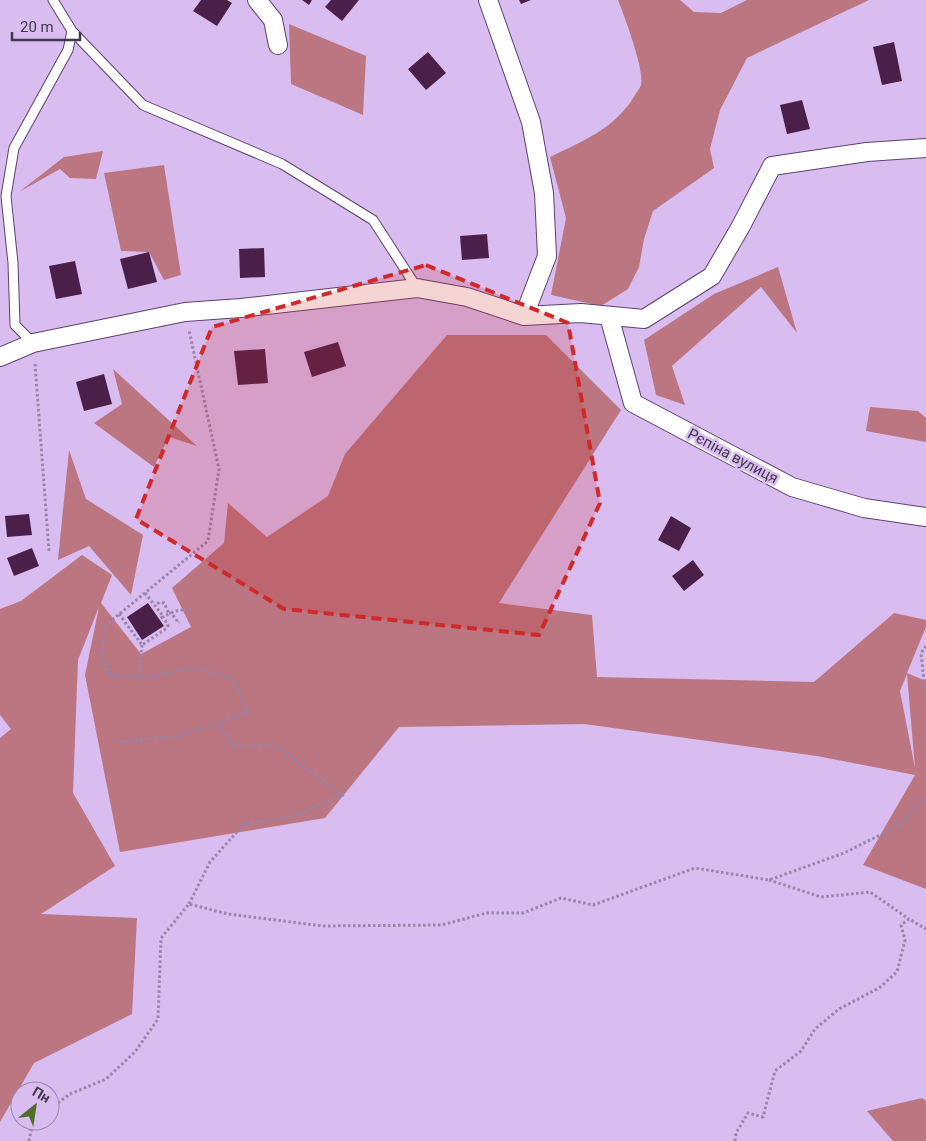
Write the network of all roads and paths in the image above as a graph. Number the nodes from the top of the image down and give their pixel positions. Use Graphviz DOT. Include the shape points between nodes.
graph roads {
  1 [pos="53,0"];
  2 [pos="257,0"];
  3 [pos="488,0"];
  4 [pos="72,31"];
  5 [pos="278,45"];
  6 [pos="926,148"];
  7 [pos="417,288"];
  8 [pos="185,312"];
  9 [pos="524,316"];
  10 [pos="608,316"];
  11 [pos="33,344"];
  12 [pos="0,357"];
  13 [pos="926,517"];
  14 [pos="49,550"];
  15 [pos="145,592"];
  16 [pos="155,605"];
  17 [pos="192,607"];
  18 [pos="170,613"];
  19 [pos="119,614"];
  20 [pos="163,617"];
  21 [pos="159,620"];
  22 [pos="180,622"];
  23 [pos="142,645"];
  24 [pos="926,646"];
  25 [pos="142,676"];
  26 [pos="926,698"];
  27 [pos="216,724"];
  28 [pos="120,742"];
  29 [pos="926,797"];
  30 [pos="769,880"];
  31 [pos="190,904"];
  32 [pos="909,919"];
  33 [pos="926,929"];
  34 [pos="60,1101"];
  35 [pos="736,1141"];
  1 -- 4 [label="lane"];
  2 -- 5 [label="street" via="273,20"];
  3 -- 9 [label="street" via="531,122 544,194 547,256"];
  4 -- 7 [label="lane" via="143,105 282,164 373,220"];
  4 -- 11 [label="lane" via="68,50 14,148 6,196 13,263 14,325"];
  6 -- 10 [label="street" via="867,152 772,166 712,276 644,319"];
  7 -- 8 [label="street"];
  7 -- 9 [label="street" via="467,298"];
  8 -- 11 [label="street"];
  8 -- 15 [label="path" via="219,469 208,541"];
  9 -- 10 [label="street" via="581,313"];
  10 -- 13 [label="street, Рєпіна вулиця" via="633,403 792,487 864,508"];
  11 -- 12 [label="street"];
  11 -- 14 [label="path"];
  15 -- 16 [label="path"];
  15 -- 19 [label="path"];
  16 -- 18 [label="path" via="164,603"];
  16 -- 20 [label="path"];
  17 -- 18 [label="path"];
  18 -- 20 [label="path"];
  18 -- 22 [label="path" via="178,624"];
  19 -- 23 [label="path"];
  19 -- 25 [label="path" via="106,625 101,654 110,675"];
  20 -- 21 [label="path"];
  20 -- 23 [label="path" via="167,628"];
  23 -- 25 [label="path"];
  24 -- 26 [label="path" via="920,653"];
  25 -- 27 [label="path" via="192,667 232,678 248,712"];
  27 -- 28 [label="path" via="179,736"];
  27 -- 31 [label="path" via="234,746 277,746 344,795 291,817 244,824 210,862"];
  29 -- 30 [label="path" via="900,825 844,853"];
  30 -- 31 [label="path" via="695,868 593,905 561,898 523,914 487,913 441,926 323,926 228,914"];
  30 -- 32 [label="path" via="820,897 870,892"];
  31 -- 34 [label="path" via="161,938 158,1019 135,1052 106,1079"];
  32 -- 33 [label="path"];
  32 -- 35 [label="path" via="901,925 905,940 897,972 879,988 839,1010 815,1029 801,1051 775,1072 763,1117 748,1113 736,1133"];
}
